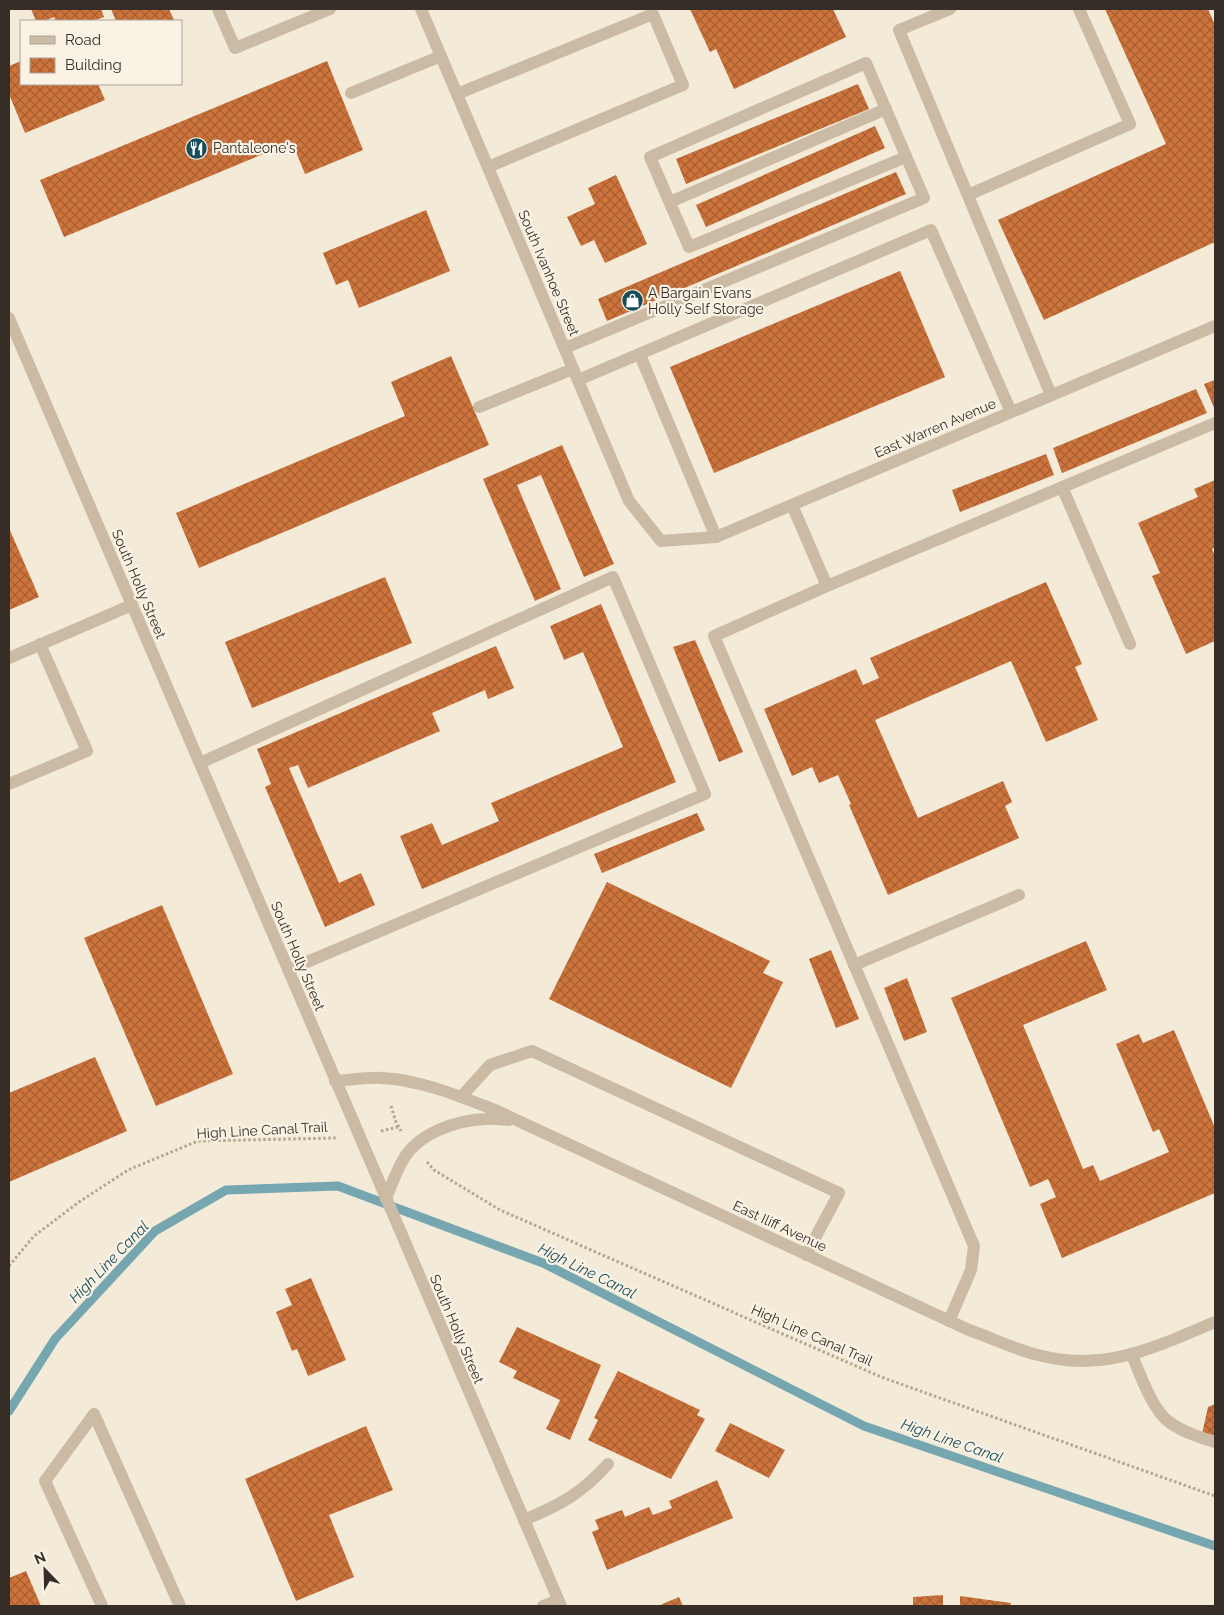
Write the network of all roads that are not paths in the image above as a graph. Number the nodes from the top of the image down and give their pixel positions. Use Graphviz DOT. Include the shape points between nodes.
graph roads {
  1 [pos="218,9"];
  2 [pos="330,9"];
  3 [pos="420,9"];
  4 [pos="950,9"];
  5 [pos="1079,9"];
  6 [pos="441,56"];
  7 [pos="350,93"];
  8 [pos="457,94"];
  9 [pos="886,109"];
  10 [pos="906,157"];
  11 [pos="488,167"];
  12 [pos="968,195"];
  13 [pos="670,202"];
  14 [pos="9,318"];
  15 [pos="1215,326"];
  16 [pos="565,348"];
  17 [pos="640,355"];
  18 [pos="576,374"];
  19 [pos="1051,395"];
  20 [pos="479,407"];
  21 [pos="1011,412"];
  22 [pos="1215,423"];
  23 [pos="1062,487"];
  24 [pos="792,505"];
  25 [pos="716,537"];
  26 [pos="661,541"];
  27 [pos="827,586"];
  28 [pos="132,604"];
  29 [pos="40,644"];
  30 [pos="1130,644"];
  31 [pos="9,658"];
  32 [pos="200,763"];
  33 [pos="9,784"];
  34 [pos="1019,895"];
  35 [pos="854,965"];
  36 [pos="288,970"];
  37 [pos="335,1080"];
  38 [pos="461,1097"];
  39 [pos="518,1121"];
  40 [pos="387,1201"];
  41 [pos="806,1255"];
  42 [pos="949,1321"];
  43 [pos="1215,1322"];
  44 [pos="1132,1355"];
  45 [pos="1215,1442"];
  46 [pos="608,1464"];
  47 [pos="524,1520"];
  48 [pos="559,1603"];
  49 [pos="102,1606"];
  50 [pos="180,1606"];
  51 [pos="544,1606"];
  1 -- 2 [label="street" via="235,48"];
  3 -- 6 [label="street, South Ivanhoe Street"];
  4 -- 12 [label="street" via="899,30"];
  5 -- 12 [label="street" via="1130,124"];
  6 -- 7 [label="street"];
  6 -- 8 [label="street, South Ivanhoe Street"];
  8 -- 11 [label="street, South Ivanhoe Street"];
  8 -- 11 [label="street" via="652,14 682,85"];
  9 -- 10 [label="street"];
  9 -- 13 [label="street"];
  9 -- 13 [label="street" via="866,63 650,157"];
  10 -- 13 [label="street" via="690,247"];
  10 -- 16 [label="street" via="924,198"];
  11 -- 16 [label="street, South Ivanhoe Street"];
  12 -- 19 [label="street"];
  14 -- 28 [label="street, South Holly Street"];
  15 -- 19 [label="street, East Warren Avenue"];
  16 -- 18 [label="street, South Ivanhoe Street"];
  17 -- 18 [label="street"];
  17 -- 21 [label="street" via="931,230"];
  17 -- 25 [label="street"];
  18 -- 20 [label="street"];
  18 -- 26 [label="street, South Ivanhoe Street" via="629,501"];
  19 -- 21 [label="street, East Warren Avenue"];
  21 -- 24 [label="street, East Warren Avenue"];
  22 -- 23 [label="street"];
  23 -- 27 [label="street"];
  23 -- 30 [label="street"];
  24 -- 25 [label="street, East Warren Avenue"];
  24 -- 27 [label="street"];
  25 -- 26 [label="street, East Warren Avenue"];
  27 -- 35 [label="street" via="714,636"];
  28 -- 29 [label="street"];
  28 -- 32 [label="street, South Holly Street"];
  29 -- 31 [label="street"];
  29 -- 33 [label="street" via="87,751"];
  32 -- 36 [label="street, South Holly Street"];
  32 -- 36 [label="street" via="614,577 705,794"];
  34 -- 35 [label="street"];
  35 -- 42 [label="street" via="974,1246 971,1270"];
  36 -- 37 [label="street, South Holly Street"];
  37 -- 38 [label="street, East Iliff Avenue" via="382,1078"];
  37 -- 40 [label="street, South Holly Street"];
  38 -- 39 [label="street, East Iliff Avenue"];
  38 -- 41 [label="street" via="490,1065 532,1051 839,1193"];
  39 -- 40 [label="street" via="487,1119 463,1122 425,1138 403,1159"];
  39 -- 41 [label="street, East Iliff Avenue"];
  40 -- 47 [label="street, South Holly Street"];
  41 -- 42 [label="street, East Iliff Avenue"];
  42 -- 44 [label="street, East Iliff Avenue" via="1038,1355 1070,1361 1101,1361"];
  43 -- 44 [label="street, East Iliff Avenue"];
  44 -- 45 [label="street" via="1147,1393 1167,1420"];
  46 -- 47 [label="street" via="577,1494"];
  47 -- 48 [label="street, South Holly Street"];
  48 -- 51 [label="street"];
  49 -- 50 [label="street" via="45,1481 94,1414"];
}
